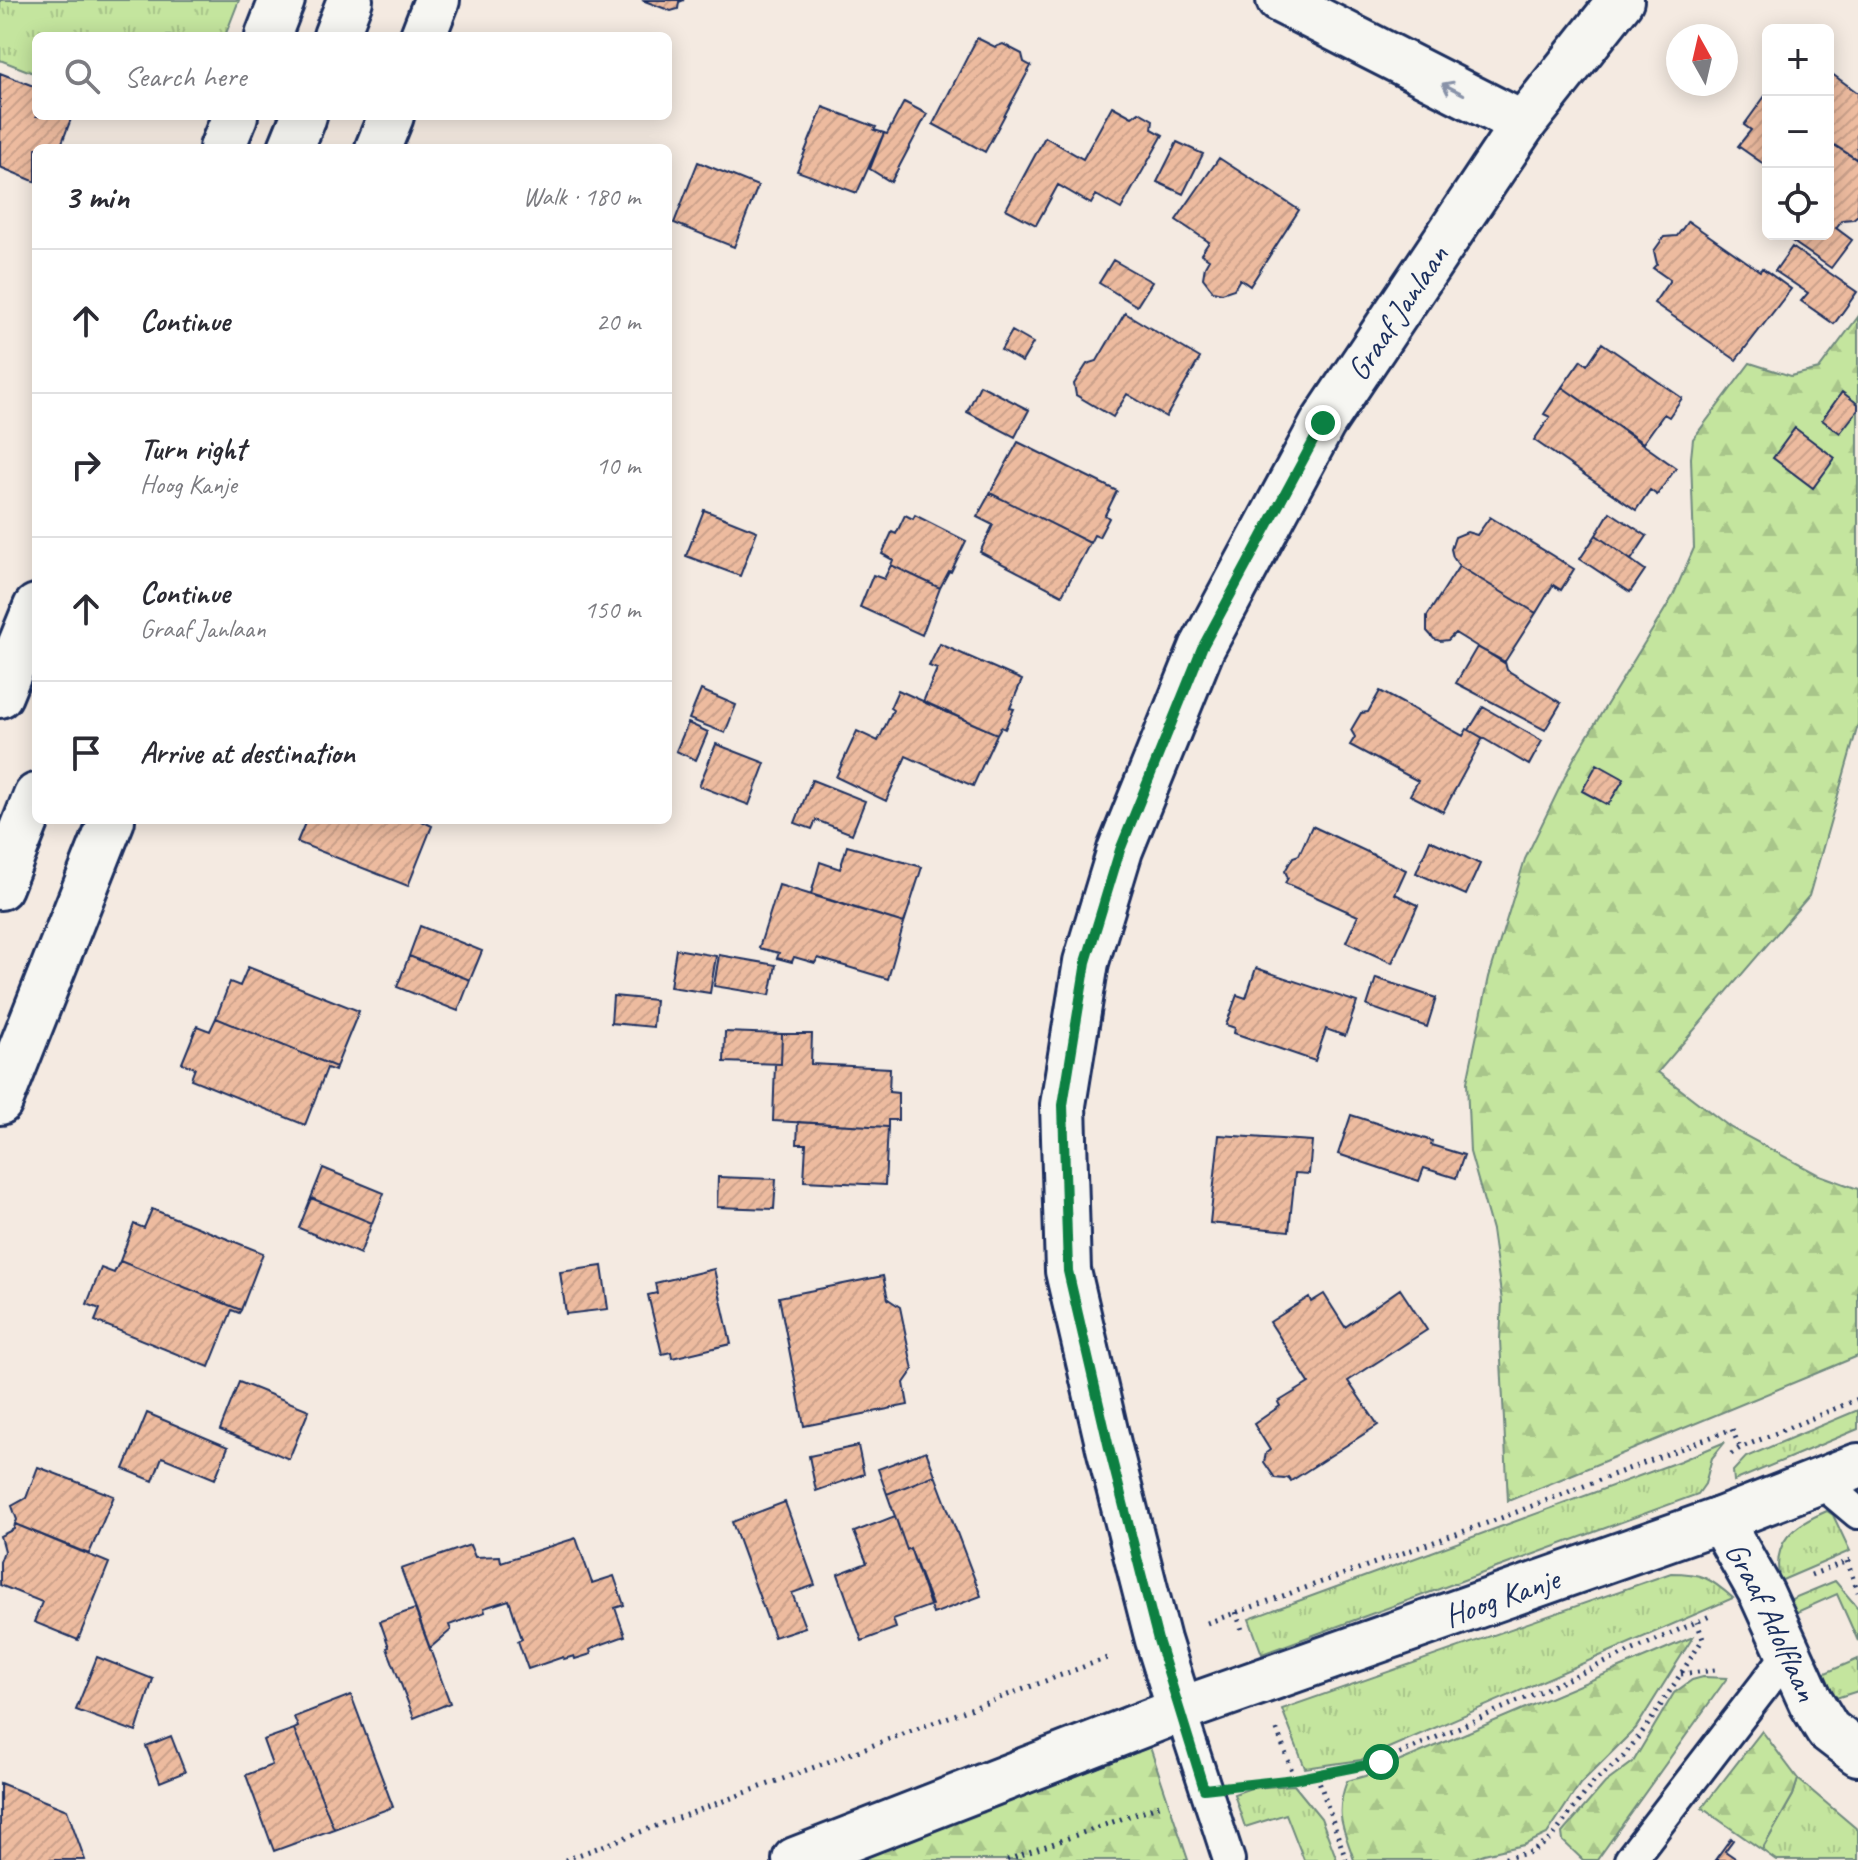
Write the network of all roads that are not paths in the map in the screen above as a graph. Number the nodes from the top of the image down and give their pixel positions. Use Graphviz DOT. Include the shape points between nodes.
graph roads {
  1 [pos="282,0"];
  2 [pos="350,0"];
  3 [pos="437,0"];
  4 [pos="1279,0"];
  5 [pos="1621,0"];
  6 [pos="270,32"];
  7 [pos="338,32"];
  8 [pos="425,32"];
  9 [pos="233,120"];
  10 [pos="302,120"];
  11 [pos="389,120"];
  12 [pos="1523,124"];
  13 [pos="224,144"];
  14 [pos="293,144"];
  15 [pos="380,144"];
  16 [pos="32,617"];
  17 [pos="0,695"];
  18 [pos="32,806"];
  19 [pos="110,824"];
  20 [pos="0,887"];
  21 [pos="0,1102"];
  22 [pos="1839,1473"];
  23 [pos="1858,1513"];
  24 [pos="1720,1520"];
  25 [pos="1789,1653"];
  26 [pos="1180,1710"];
  27 [pos="1858,1753"];
  28 [pos="795,1860"];
  29 [pos="1229,1860"];
  30 [pos="1630,1860"];
  1 -- 6 [label="street"];
  2 -- 7 [label="street"];
  3 -- 8 [label="street"];
  12 -- 4 [label="street, one-way"];
  5 -- 12 [label="street, Graaf Janlaan"];
  9 -- 13 [label="street"];
  10 -- 14 [label="street"];
  11 -- 15 [label="street"];
  12 -- 26 [label="street, Graaf Janlaan" via="1323,423 1202,648 1120,850 1086,962 1063,1105 1068,1271 1109,1448"];
  16 -- 17 [label="street"];
  18 -- 20 [label="street"];
  19 -- 21 [label="street"];
  22 -- 23 [label="lane, Hoog Kanje"];
  22 -- 24 [label="street, Hoog Kanje"];
  24 -- 25 [label="street, Graaf Adolflaan"];
  24 -- 26 [label="street, Hoog Kanje"];
  25 -- 27 [label="street, Graaf Adolflaan" via="1828,1730"];
  25 -- 30 [label="lane"];
  26 -- 28 [label="street, Hoog Kanje"];
  26 -- 29 [label="lane"];
}
